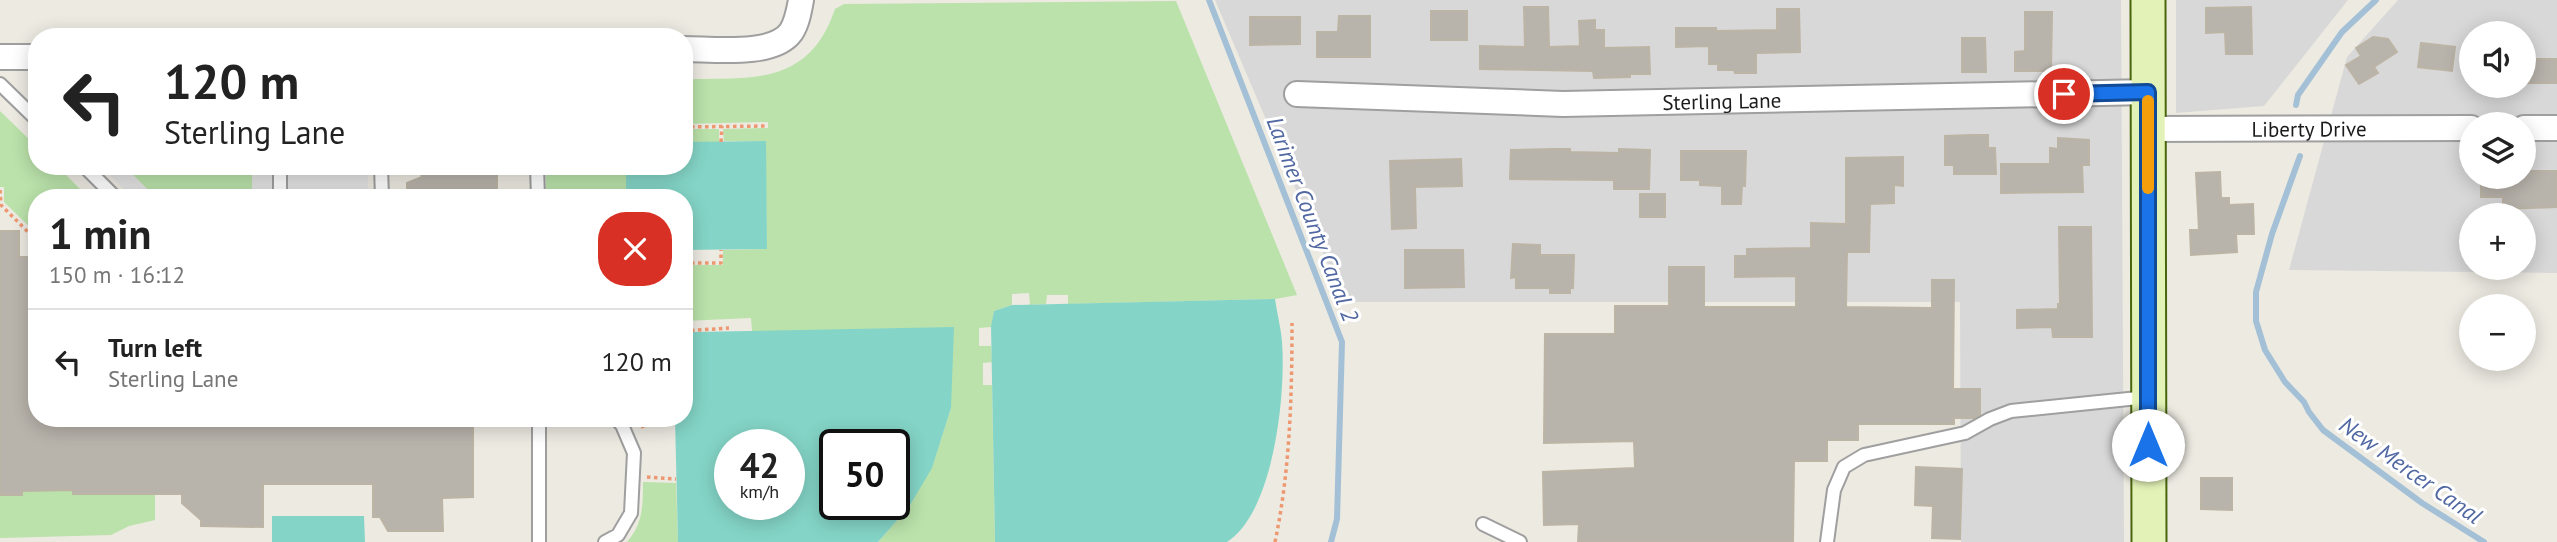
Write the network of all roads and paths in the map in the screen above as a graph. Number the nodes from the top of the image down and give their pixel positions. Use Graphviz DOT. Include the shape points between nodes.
graph roads {
  1 [pos="801,0"];
  2 [pos="2148,0"];
  3 [pos="693,49"];
  4 [pos="0,57"];
  5 [pos="28,57"];
  6 [pos="0,84"];
  7 [pos="2148,92"];
  8 [pos="1297,94"];
  9 [pos="28,111"];
  10 [pos="767,126"];
  11 [pos="693,127"];
  12 [pos="722,127"];
  13 [pos="2459,128"];
  14 [pos="2536,128"];
  15 [pos="2557,128"];
  16 [pos="2148,129"];
  17 [pos="721,142"];
  18 [pos="93,175"];
  19 [pos="107,189"];
  20 [pos="0,190"];
  21 [pos="28,232"];
  22 [pos="721,250"];
  23 [pos="693,263"];
  24 [pos="1292,323"];
  25 [pos="729,328"];
  26 [pos="693,330"];
  27 [pos="2148,397"];
  28 [pos="539,427"];
  29 [pos="623,427"];
  30 [pos="643,427"];
  31 [pos="626,436"];
  32 [pos="633,477"];
  33 [pos="676,479"];
  34 [pos="1483,524"];
  35 [pos="539,542"];
  36 [pos="605,542"];
  37 [pos="1275,542"];
  38 [pos="1520,542"];
  39 [pos="1827,542"];
  40 [pos="2149,542"];
  1 -- 3 [label="street" via="796,23 779,42 762,48"];
  2 -- 7 [label="main road"];
  4 -- 5 [label="street"];
  6 -- 9 [label="lane"];
  7 -- 8 [label="street, Sterling Lane" via="1563,104"];
  7 -- 16 [label="main road"];
  10 -- 12 [label="path"];
  11 -- 12 [label="path"];
  12 -- 17 [label="path"];
  13 -- 16 [label="street, Liberty Drive"];
  14 -- 15 [label="street"];
  16 -- 27 [label="main road"];
  18 -- 19 [label="lane"];
  20 -- 21 [label="path" via="1,205"];
  22 -- 23 [label="path" via="721,262"];
  24 -- 37 [label="path" via="1292,391"];
  25 -- 26 [label="path"];
  27 -- 39 [label="lane" via="2011,411 1965,433 1864,455 1844,467 1834,490"];
  27 -- 40 [label="main road"];
  28 -- 35 [label="lane"];
  29 -- 31 [label="lane"];
  30 -- 31 [label="path"];
  31 -- 32 [label="lane" via="634,453"];
  32 -- 33 [label="path"];
  32 -- 36 [label="lane" via="631,513 618,536"];
  34 -- 38 [label="lane"];
}
